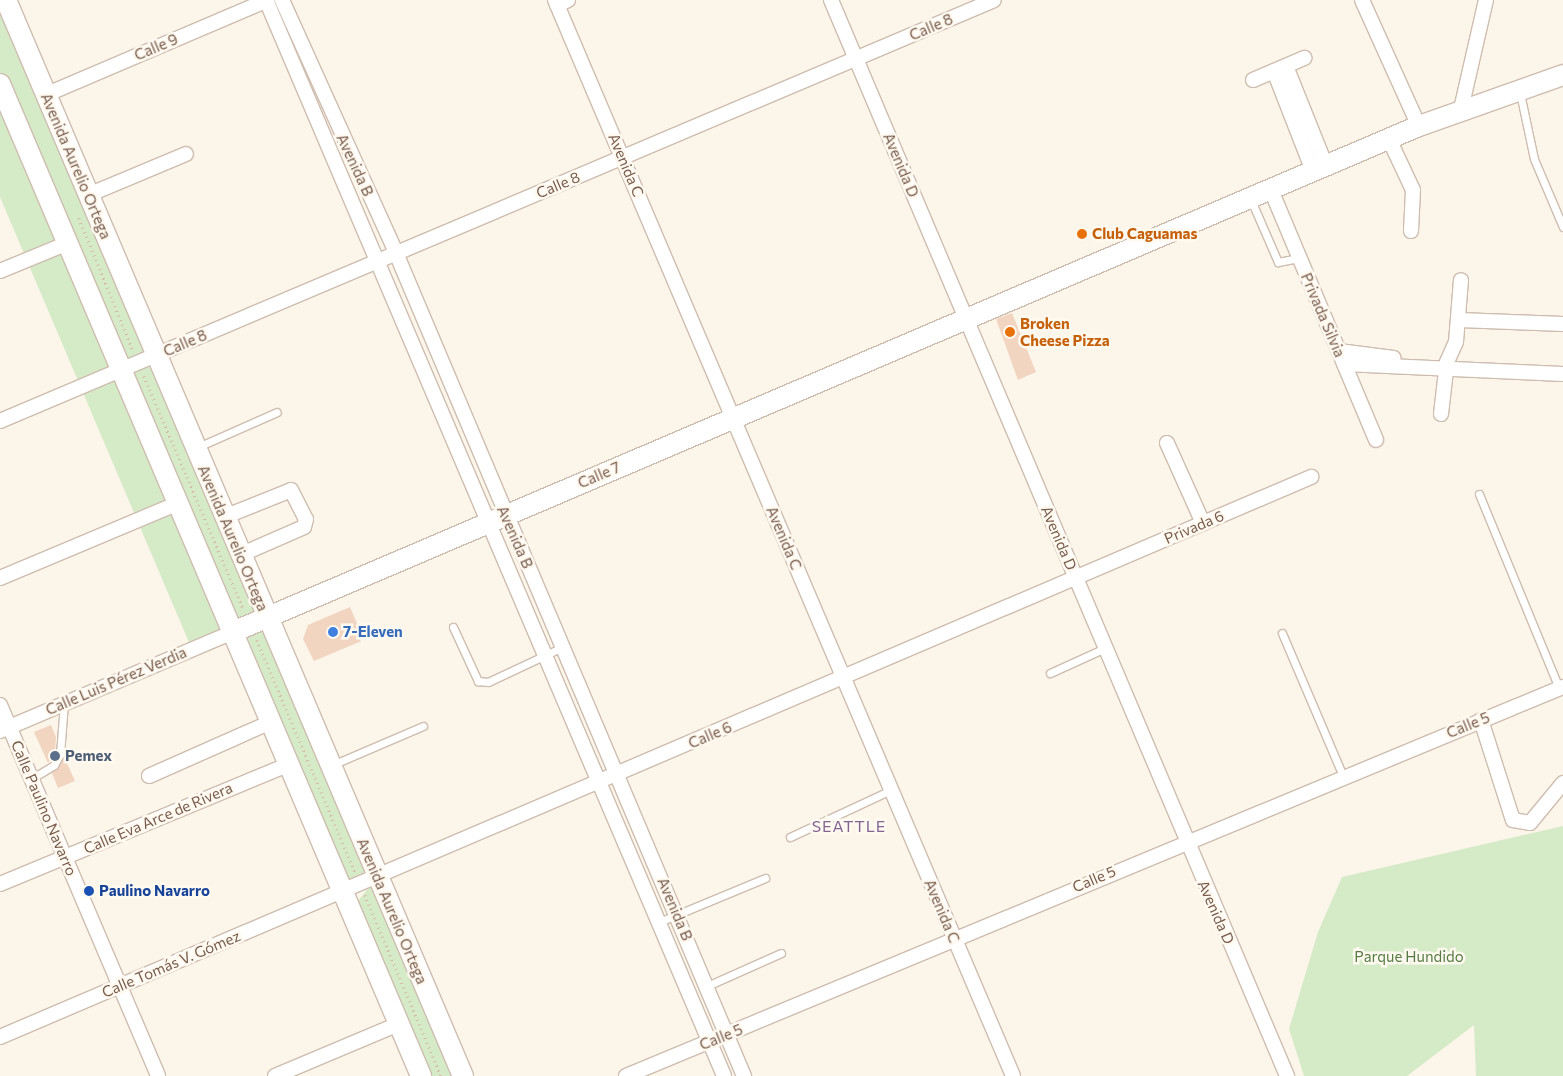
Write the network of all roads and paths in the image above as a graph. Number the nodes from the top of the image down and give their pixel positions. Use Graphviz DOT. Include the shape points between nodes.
graph roads {
  1 [pos="6,0"];
  2 [pos="266,0"];
  3 [pos="282,0"];
  4 [pos="832,0"];
  5 [pos="994,0"];
  6 [pos="1362,0"];
  7 [pos="1486,0"];
  8 [pos="560,2"];
  9 [pos="973,4"];
  10 [pos="857,58"];
  11 [pos="1304,58"];
  12 [pos="1280,68"];
  13 [pos="1563,75"];
  14 [pos="307,79"];
  15 [pos="1253,80"];
  16 [pos="0,84"];
  17 [pos="1520,88"];
  18 [pos="45,95"];
  19 [pos="1461,109"];
  20 [pos="5,111"];
  21 [pos="1418,126"];
  22 [pos="1389,139"];
  23 [pos="186,154"];
  24 [pos="622,158"];
  25 [pos="1320,169"];
  26 [pos="1271,190"];
  27 [pos="88,195"];
  28 [pos="1250,198"];
  29 [pos="76,213"];
  30 [pos="1563,227"];
  31 [pos="1411,231"];
  32 [pos="68,243"];
  33 [pos="396,254"];
  34 [pos="1299,258"];
  35 [pos="380,260"];
  36 [pos="0,271"];
  37 [pos="1461,280"];
  38 [pos="966,319"];
  39 [pos="1460,320"];
  40 [pos="1563,324"];
  41 [pos="1341,358"];
  42 [pos="139,363"];
  43 [pos="442,363"];
  44 [pos="1447,366"];
  45 [pos="426,369"];
  46 [pos="1563,374"];
  47 [pos="278,412"];
  48 [pos="1441,414"];
  49 [pos="734,418"];
  50 [pos="0,421"];
  51 [pos="1376,440"];
  52 [pos="1167,443"];
  53 [pos="195,448"];
  54 [pos="1311,478"];
  55 [pos="1479,494"];
  56 [pos="178,503"];
  57 [pos="224,517"];
  58 [pos="497,519"];
  59 [pos="1203,523"];
  60 [pos="240,555"];
  61 [pos="0,578"];
  62 [pos="1076,578"];
  63 [pos="250,625"];
  64 [pos="453,627"];
  65 [pos="1282,633"];
  66 [pos="565,646"];
  67 [pos="1105,648"];
  68 [pos="544,656"];
  69 [pos="1050,673"];
  70 [pos="843,678"];
  71 [pos="1561,687"];
  72 [pos="64,703"];
  73 [pos="0,705"];
  74 [pos="1482,720"];
  75 [pos="271,722"];
  76 [pos="423,726"];
  77 [pos="5,729"];
  78 [pos="289,764"];
  79 [pos="330,765"];
  80 [pos="618,775"];
  81 [pos="149,776"];
  82 [pos="1344,776"];
  83 [pos="31,779"];
  84 [pos="599,782"];
  85 [pos="1563,783"];
  86 [pos="891,790"];
  87 [pos="790,837"];
  88 [pos="1184,840"];
  89 [pos="65,857"];
  90 [pos="764,878"];
  91 [pos="0,884"];
  92 [pos="360,884"];
  93 [pos="677,914"];
  94 [pos="658,922"];
  95 [pos="954,938"];
  96 [pos="781,953"];
  97 [pos="120,986"];
  98 [pos="707,986"];
  99 [pos="399,1024"];
  100 [pos="727,1034"];
  101 [pos="0,1037"];
  102 [pos="710,1041"];
  103 [pos="158,1076"];
  104 [pos="275,1076"];
  105 [pos="421,1076"];
  106 [pos="441,1076"];
  107 [pos="463,1076"];
  108 [pos="626,1076"];
  109 [pos="724,1076"];
  110 [pos="744,1076"];
  111 [pos="1013,1076"];
  112 [pos="1287,1076"];
  1 -- 18 [label="main road, Avenida Aurelio Ortega"];
  2 -- 14 [label="street, Avenida B"];
  2 -- 18 [label="street, Calle 9"];
  3 -- 14 [label="street, Avenida B"];
  4 -- 10 [label="street, Avenida D"];
  5 -- 9 [label="street, Calle 8"];
  6 -- 21 [label="street"];
  7 -- 19 [label="street"];
  8 -- 24 [label="street, Avenida C"];
  9 -- 10 [label="street, Calle 8"];
  10 -- 24 [label="street, Calle 8"];
  10 -- 38 [label="street, Avenida D"];
  11 -- 12 [label="street"];
  12 -- 15 [label="street"];
  12 -- 25 [label="street"];
  13 -- 17 [label="main road, Calle 7"];
  14 -- 33 [label="street, Avenida B"];
  14 -- 35 [label="street, Avenida B"];
  16 -- 20 [label="main road, Avenida Aurelio Ortega"];
  17 -- 19 [label="main road, Calle 7"];
  17 -- 30 [label="lane" via="1534,159"];
  18 -- 27 [label="main road, Avenida Aurelio Ortega"];
  19 -- 21 [label="main road, Calle 7"];
  20 -- 32 [label="main road, Avenida Aurelio Ortega"];
  21 -- 22 [label="main road, Calle 7"];
  22 -- 25 [label="main road, Calle 7"];
  22 -- 31 [label="street" via="1413,190"];
  23 -- 27 [label="street"];
  24 -- 33 [label="street, Calle 8"];
  24 -- 49 [label="street, Avenida C"];
  25 -- 26 [label="main road, Calle 7"];
  26 -- 28 [label="main road, Calle 7"];
  26 -- 34 [label="street, Privada Silvia"];
  27 -- 42 [label="main road, Avenida Aurelio Ortega"];
  28 -- 34 [label="lane" via="1278,262"];
  28 -- 38 [label="main road, Calle 7"];
  29 -- 42 [label="path"];
  32 -- 36 [label="street"];
  32 -- 42 [label="main road, Avenida Aurelio Ortega"];
  33 -- 35 [label="street, Calle 8"];
  33 -- 43 [label="street, Avenida B"];
  34 -- 41 [label="street, Privada Silvia"];
  35 -- 42 [label="street, Calle 8"];
  35 -- 45 [label="street, Avenida B"];
  37 -- 39 [label="street"];
  38 -- 49 [label="main road, Calle 7"];
  38 -- 62 [label="street, Avenida D"];
  39 -- 40 [label="street"];
  39 -- 44 [label="street"];
  41 -- 44 [label="street"];
  41 -- 51 [label="street, Privada Silvia"];
  42 -- 50 [label="street, Calle 8"];
  42 -- 53 [label="main road, Avenida Aurelio Ortega"];
  42 -- 56 [label="main road, Avenida Aurelio Ortega"];
  42 -- 63 [label="path"];
  43 -- 45 [label="street"];
  43 -- 58 [label="street, Avenida B"];
  44 -- 46 [label="street"];
  44 -- 48 [label="street"];
  45 -- 58 [label="street, Avenida B"];
  47 -- 53 [label="lane"];
  49 -- 58 [label="main road, Calle 7"];
  49 -- 70 [label="street, Avenida C"];
  52 -- 59 [label="street"];
  53 -- 57 [label="main road, Avenida Aurelio Ortega"];
  54 -- 59 [label="street, Privada 6"];
  55 -- 71 [label="lane"];
  56 -- 61 [label="street"];
  56 -- 63 [label="main road, Avenida Aurelio Ortega"];
  57 -- 60 [label="main road, Avenida Aurelio Ortega"];
  57 -- 60 [label="street" via="290,490 306,519 304,527"];
  58 -- 63 [label="main road, Calle 7"];
  58 -- 66 [label="street, Avenida B"];
  58 -- 68 [label="street, Avenida B"];
  59 -- 62 [label="street, Privada 6"];
  60 -- 63 [label="main road, Avenida Aurelio Ortega"];
  62 -- 67 [label="street, Avenida D"];
  62 -- 70 [label="street, Calle 6"];
  63 -- 72 [label="street, Calle Luis Pérez Verdia"];
  63 -- 75 [label="main road, Avenida Aurelio Ortega"];
  63 -- 79 [label="main road, Avenida Aurelio Ortega"];
  63 -- 92 [label="path"];
  64 -- 68 [label="lane" via="478,681 488,682"];
  65 -- 82 [label="lane"];
  66 -- 68 [label="lane"];
  66 -- 80 [label="street, Avenida B"];
  67 -- 69 [label="lane"];
  67 -- 88 [label="street, Avenida D"];
  68 -- 84 [label="street, Avenida B"];
  70 -- 80 [label="street, Calle 6"];
  70 -- 86 [label="street, Avenida C"];
  71 -- 74 [label="street, Calle 5"];
  72 -- 77 [label="street, Calle Luis Pérez Verdia"];
  72 -- 83 [label="lane" via="60,754 54,765"];
  73 -- 77 [label="street, Calle Paulino Navarro"];
  74 -- 82 [label="street, Calle 5"];
  74 -- 85 [label="street" via="1512,820 1522,824 1537,818"];
  75 -- 78 [label="main road, Avenida Aurelio Ortega"];
  75 -- 81 [label="street"];
  76 -- 79 [label="lane"];
  77 -- 83 [label="street, Calle Paulino Navarro"];
  78 -- 89 [label="street, Calle Eva Arce de Rivera"];
  78 -- 92 [label="main road, Avenida Aurelio Ortega"];
  79 -- 92 [label="main road, Avenida Aurelio Ortega"];
  80 -- 84 [label="street, Calle 6"];
  80 -- 93 [label="street, Avenida B"];
  82 -- 88 [label="street, Calle 5"];
  83 -- 89 [label="street, Calle Paulino Navarro"];
  84 -- 92 [label="street, Calle 6"];
  84 -- 94 [label="street, Avenida B"];
  86 -- 87 [label="lane"];
  86 -- 95 [label="street, Avenida C"];
  88 -- 95 [label="street, Calle 5"];
  88 -- 112 [label="street, Avenida D"];
  89 -- 91 [label="street, Calle Eva Arce de Rivera"];
  89 -- 97 [label="street, Calle Paulino Navarro"];
  90 -- 93 [label="lane"];
  92 -- 97 [label="street, Calle Tomás V. Gómez"];
  92 -- 99 [label="main road, Avenida Aurelio Ortega"];
  92 -- 106 [label="path"];
  92 -- 107 [label="main road, Avenida Aurelio Ortega"];
  93 -- 94 [label="lane"];
  93 -- 98 [label="street, Avenida B"];
  94 -- 102 [label="street, Avenida B"];
  95 -- 100 [label="street, Calle 5"];
  95 -- 111 [label="street, Avenida C"];
  96 -- 98 [label="lane"];
  97 -- 101 [label="street, Calle Tomás V. Gómez"];
  97 -- 103 [label="street, Calle Paulino Navarro"];
  98 -- 100 [label="street, Avenida B"];
  99 -- 104 [label="street"];
  99 -- 105 [label="main road, Avenida Aurelio Ortega"];
  100 -- 102 [label="street, Calle 5"];
  100 -- 110 [label="street, Avenida B"];
  102 -- 108 [label="street, Calle 5"];
  102 -- 109 [label="street, Avenida B"];
}
